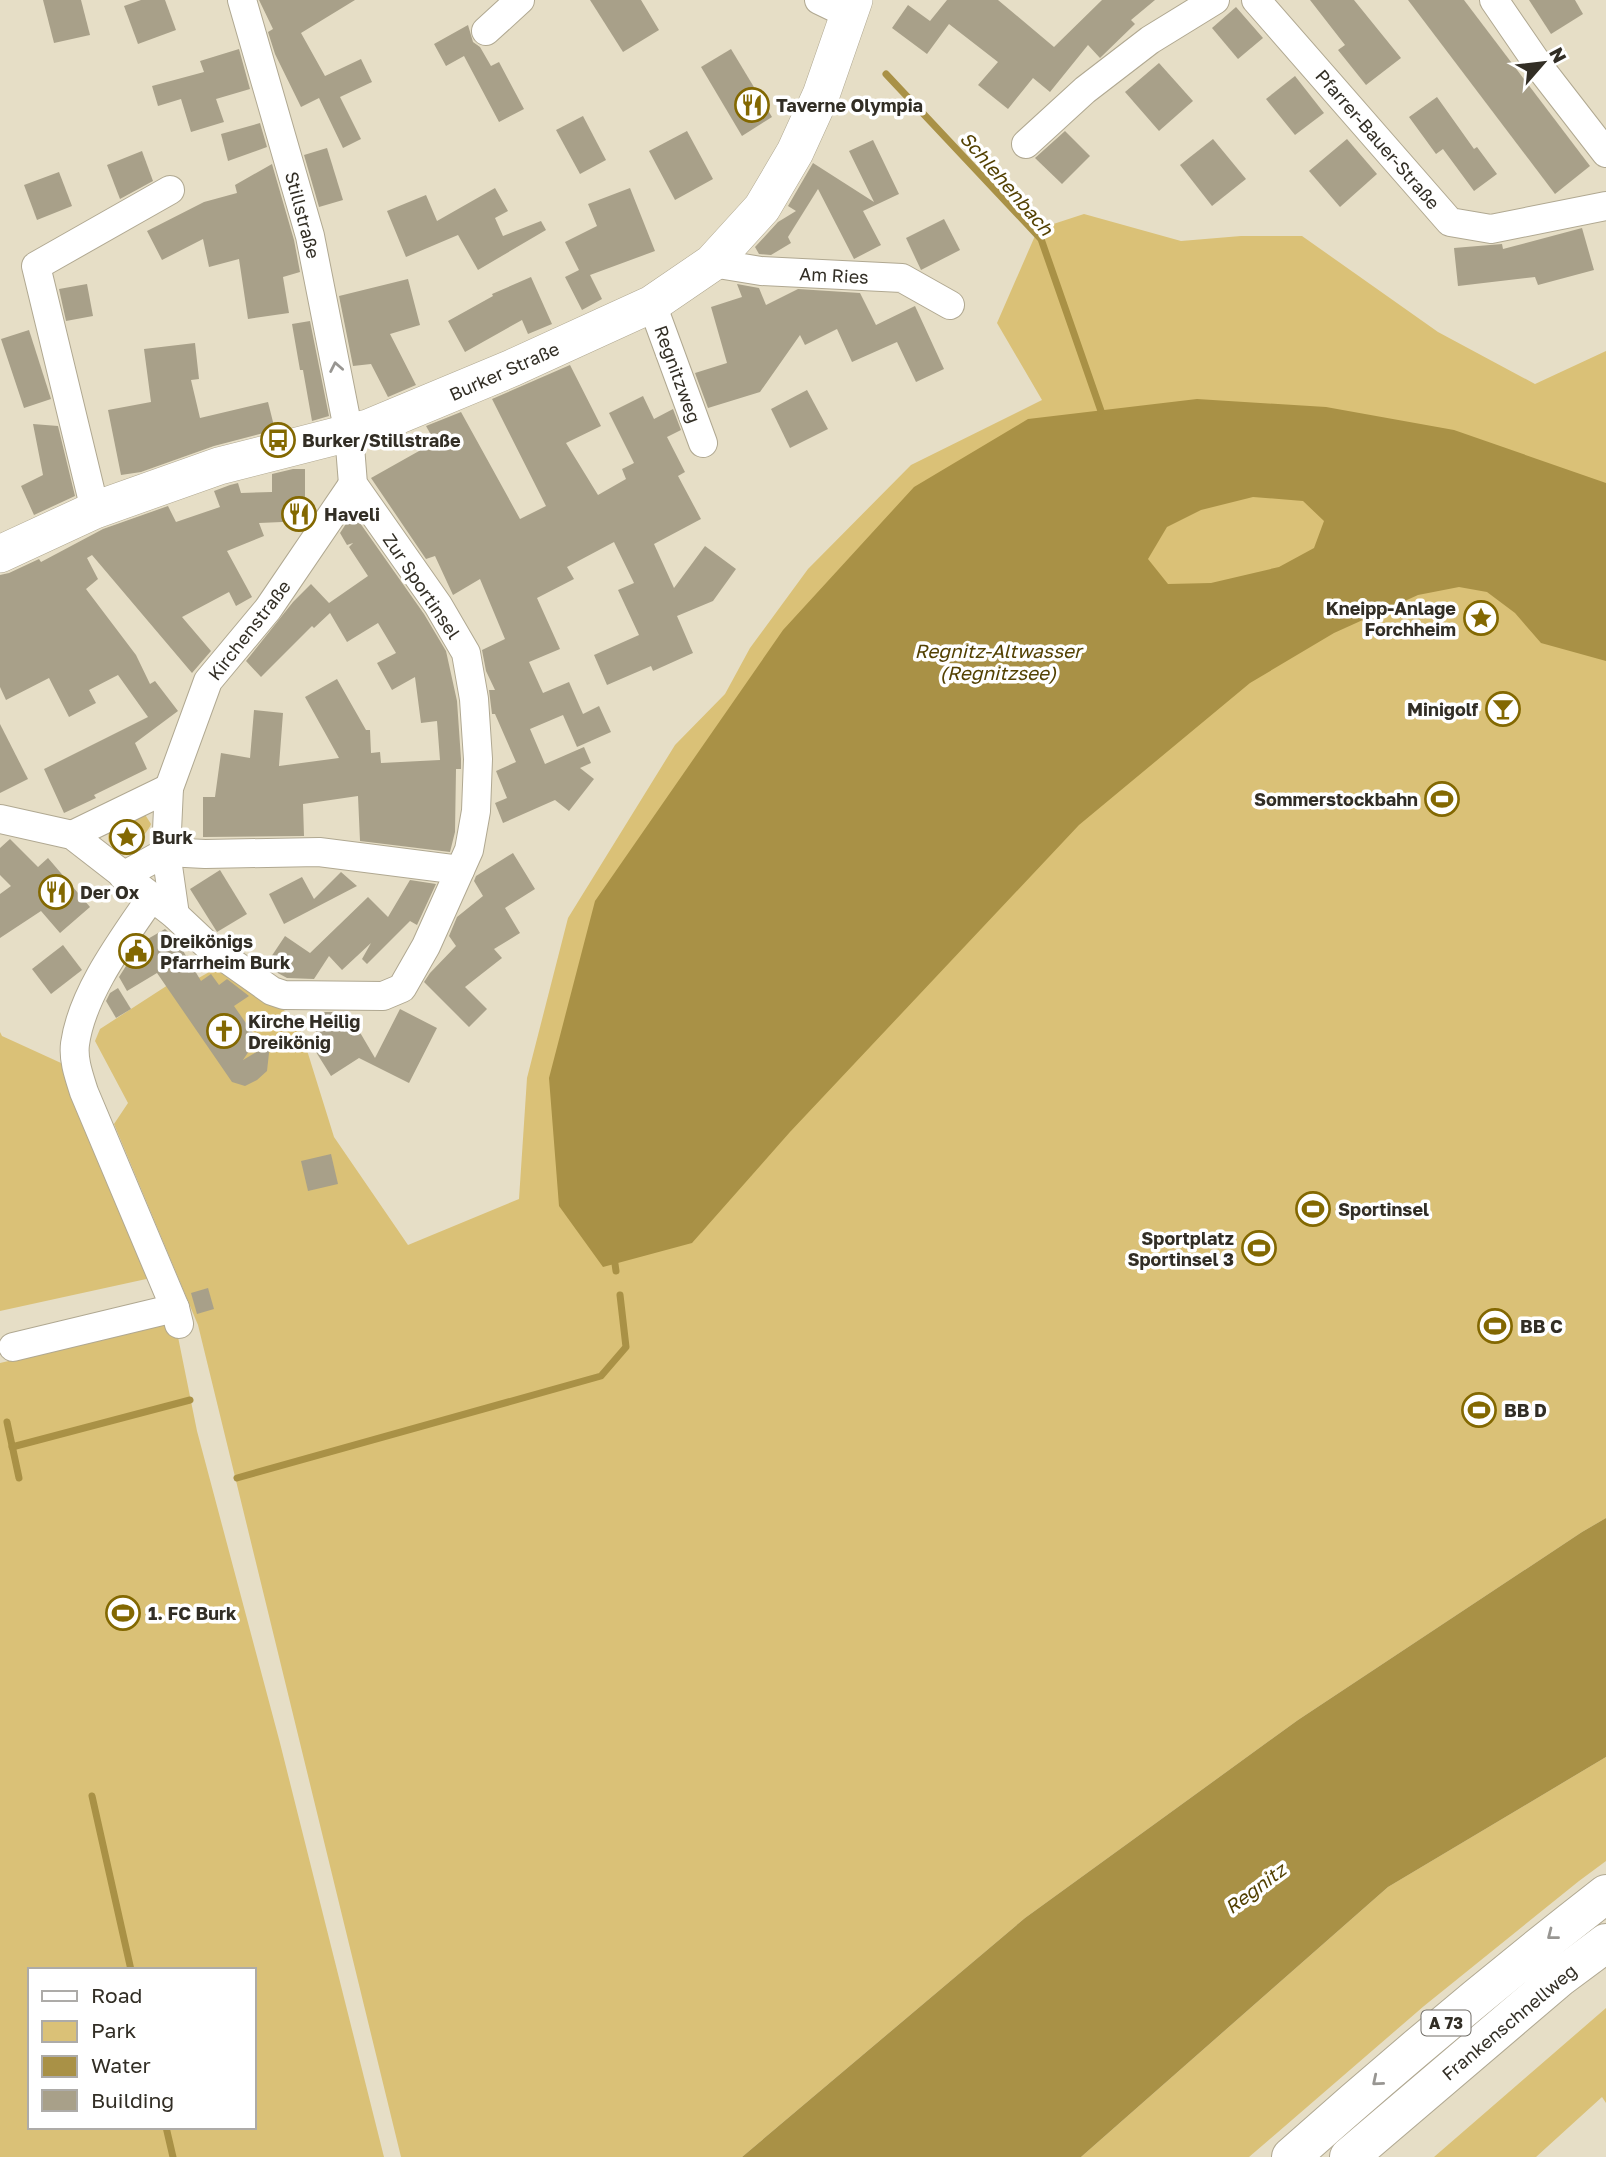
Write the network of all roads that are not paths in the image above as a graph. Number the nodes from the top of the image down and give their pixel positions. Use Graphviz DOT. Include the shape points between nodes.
graph roads {
  1 [pos="242,0"];
  2 [pos="520,0"];
  3 [pos="1215,0"];
  4 [pos="1256,0"];
  5 [pos="1494,0"];
  6 [pos="840,5"];
  7 [pos="486,31"];
  8 [pos="1026,144"];
  9 [pos="1606,153"];
  10 [pos="170,190"];
  11 [pos="1606,206"];
  12 [pos="712,263"];
  13 [pos="652,304"];
  14 [pos="950,305"];
  15 [pos="349,434"];
  16 [pos="703,443"];
  17 [pos="353,484"];
  18 [pos="95,510"];
  19 [pos="0,554"];
  20 [pos="169,788"];
  21 [pos="0,819"];
  22 [pos="72,835"];
  23 [pos="166,852"];
  24 [pos="460,870"];
  25 [pos="122,876"];
  26 [pos="150,898"];
  27 [pos="175,915"];
  28 [pos="13,1347"];
  29 [pos="1606,1894"];
  30 [pos="1606,1943"];
  31 [pos="1291,2157"];
  32 [pos="1349,2157"];
  15 -- 1 [label="street, Stillstraße, one-way" via="310,236"];
  2 -- 7 [label="street"];
  3 -- 8 [label="street" via="1150,40"];
  4 -- 11 [label="street, Pfarrer-Bauer-Straße" via="1450,222 1491,229"];
  5 -- 9 [label="street"];
  6 -- 12 [label="main road, Burker Straße" via="821,95 795,152 762,208"];
  10 -- 18 [label="street" via="36,266"];
  12 -- 13 [label="main road, Burker Straße"];
  12 -- 14 [label="street, Am Ries" via="761,271 902,278"];
  13 -- 15 [label="main road, Burker Straße" via="512,368"];
  13 -- 16 [label="street, Regnitzweg"];
  15 -- 17 [label="street"];
  15 -- 18 [label="main road, Burker Straße" via="219,467"];
  17 -- 20 [label="street, Kirchenstraße" via="268,609 208,681"];
  17 -- 24 [label="street, Zur Sportinsel" via="466,653 478,759 476,811"];
  18 -- 19 [label="main road, Burker Straße"];
  20 -- 22 [label="street"];
  20 -- 23 [label="street, Kirchenstraße"];
  21 -- 22 [label="street"];
  22 -- 25 [label="street, Zur Sportinsel"];
  23 -- 24 [label="street" via="319,852"];
  23 -- 25 [label="street"];
  23 -- 27 [label="street, Kirchenstraße"];
  24 -- 27 [label="street, Zur Sportinsel" via="402,988 383,996 272,991 207,945"];
  25 -- 26 [label="street, Zur Sportinsel"];
  26 -- 27 [label="street, Zur Sportinsel"];
  26 -- 28 [label="street" via="108,962 81,1021 76,1068 177,1316"];
  29 -- 31 [label="highway, A 73, one-way" via="1404,2058"];
  30 -- 32 [label="highway, Frankenschnellweg / A 73"];
}
